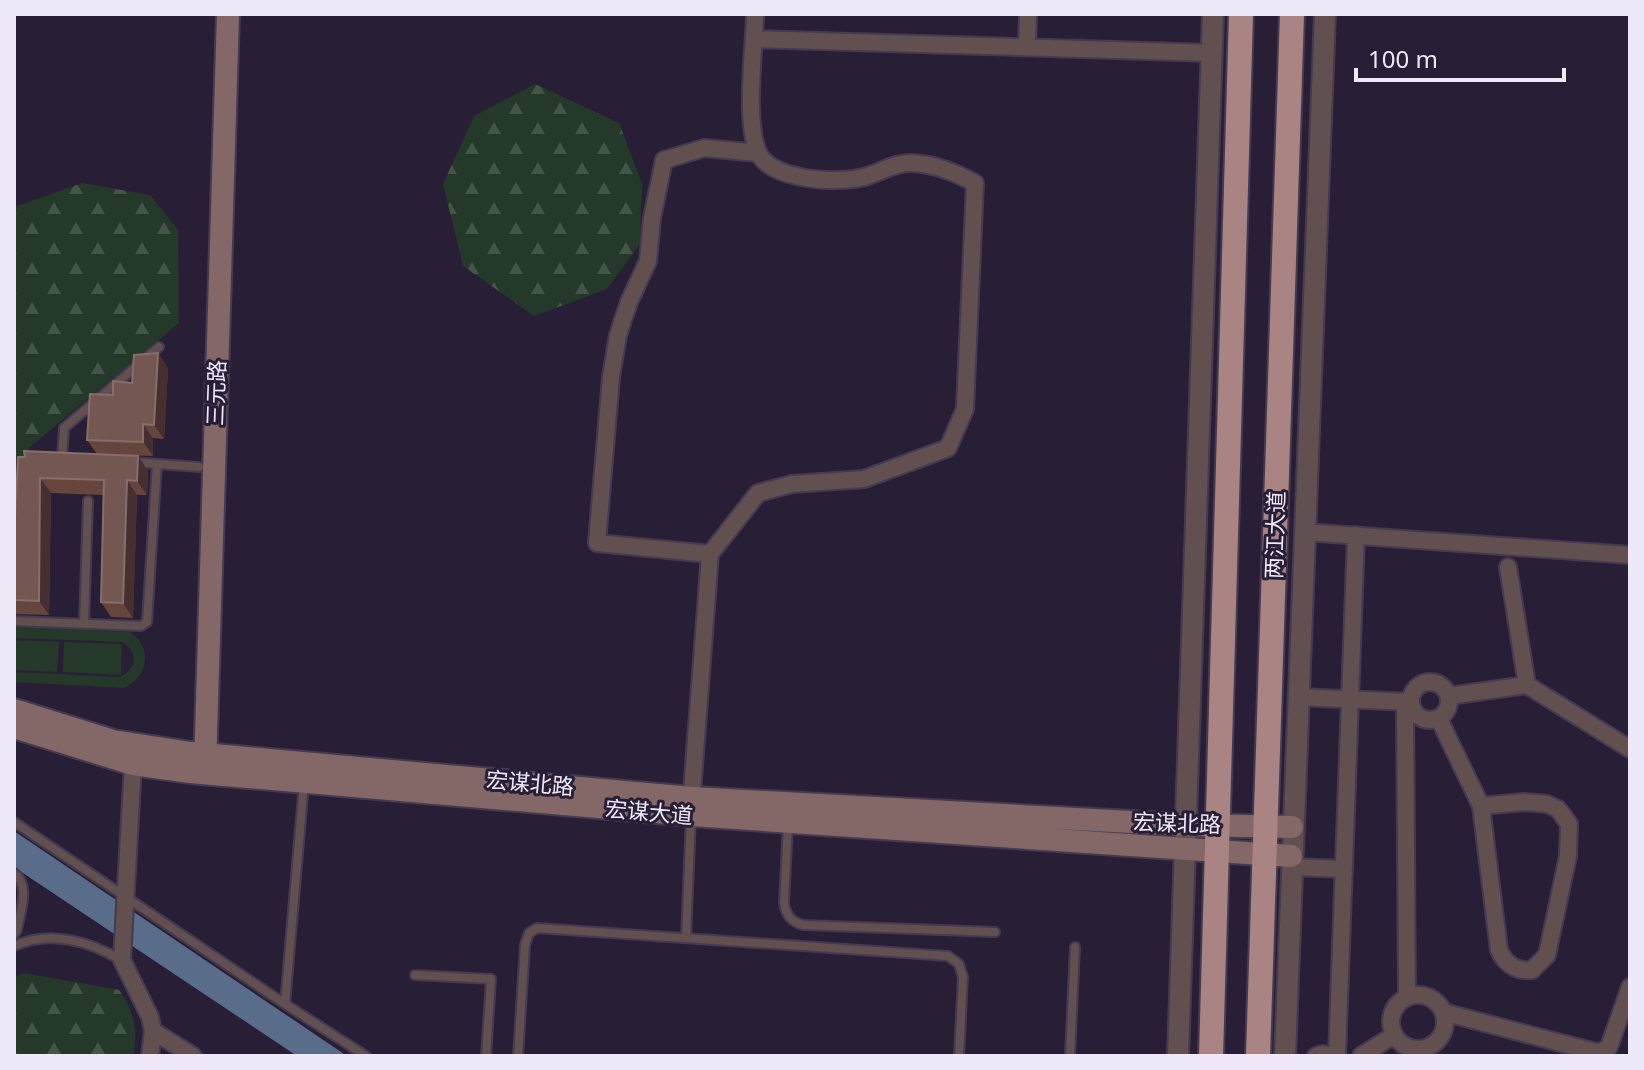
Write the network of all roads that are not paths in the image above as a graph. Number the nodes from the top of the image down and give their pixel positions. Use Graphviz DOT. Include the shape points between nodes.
graph roads {
  1 [pos="217,14"];
  2 [pos="228,14"];
  3 [pos="755,14"];
  4 [pos="1028,14"];
  5 [pos="1213,14"];
  6 [pos="1241,14"];
  7 [pos="1292,14"];
  8 [pos="1325,14"];
  9 [pos="754,39"];
  10 [pos="1027,47"];
  11 [pos="1211,53"];
  12 [pos="758,153"];
  13 [pos="159,347"];
  14 [pos="75,460"];
  15 [pos="116,462"];
  16 [pos="157,464"];
  17 [pos="199,467"];
  18 [pos="88,501"];
  19 [pos="1304,532"];
  20 [pos="1356,535"];
  21 [pos="710,554"];
  22 [pos="1630,555"];
  23 [pos="1508,567"];
  24 [pos="14,621"];
  25 [pos="84,624"];
  26 [pos="1527,685"];
  27 [pos="1449,696"];
  28 [pos="1297,697"];
  29 [pos="1350,699"];
  30 [pos="1408,702"];
  31 [pos="14,710"];
  32 [pos="1439,719"];
  33 [pos="14,727"];
  34 [pos="1630,749"];
  35 [pos="198,763"];
  36 [pos="133,764"];
  37 [pos="305,782"];
  38 [pos="691,806"];
  39 [pos="1481,806"];
  40 [pos="14,822"];
  41 [pos="788,822"];
  42 [pos="1186,825"];
  43 [pos="1219,825"];
  44 [pos="1266,826"];
  45 [pos="1292,827"];
  46 [pos="1185,849"];
  47 [pos="1218,851"];
  48 [pos="1265,854"];
  49 [pos="1291,862"];
  50 [pos="1344,869"];
  51 [pos="14,873"];
  52 [pos="125,895"];
  53 [pos="995,932"];
  54 [pos="14,934"];
  55 [pos="686,938"];
  56 [pos="14,946"];
  57 [pos="1075,947"];
  58 [pos="122,960"];
  59 [pos="415,975"];
  60 [pos="1630,987"];
  61 [pos="1407,997"];
  62 [pos="285,1004"];
  63 [pos="1443,1012"];
  64 [pos="153,1031"];
  65 [pos="1394,1035"];
  66 [pos="150,1056"];
  67 [pos="193,1056"];
  68 [pos="366,1056"];
  69 [pos="486,1056"];
  70 [pos="518,1056"];
  71 [pos="959,1056"];
  72 [pos="1070,1056"];
  73 [pos="1178,1056"];
  74 [pos="1211,1056"];
  75 [pos="1258,1056"];
  76 [pos="1285,1056"];
  77 [pos="1316,1056"];
  78 [pos="1335,1056"];
  79 [pos="1361,1056"];
  1 -- 17 [label="main road, 三元路"];
  2 -- 35 [label="main road, 三元路"];
  3 -- 9 [label="street"];
  4 -- 10 [label="street"];
  5 -- 11 [label="street"];
  6 -- 43 [label="highway"];
  7 -- 44 [label="highway, 两江大道"];
  8 -- 19 [label="street"];
  9 -- 10 [label="street"];
  9 -- 12 [label="street" via="752,119"];
  10 -- 11 [label="street"];
  11 -- 42 [label="street"];
  12 -- 21 [label="street" via="704,148 664,160 648,261 618,335 611,377 597,543"];
  12 -- 21 [label="street" via="780,172 812,179 861,178 907,162 948,169 975,183 965,409 948,448 864,479 792,484 758,493"];
  13 -- 14 [label="lane" via="64,428 61,459"];
  15 -- 16 [label="lane"];
  16 -- 17 [label="lane"];
  16 -- 25 [label="lane" via="147,622"];
  17 -- 35 [label="main road, 三元路"];
  18 -- 25 [label="lane"];
  19 -- 20 [label="street"];
  19 -- 28 [label="street"];
  20 -- 22 [label="street"];
  20 -- 29 [label="street"];
  21 -- 38 [label="street"];
  23 -- 26 [label="street"];
  24 -- 25 [label="lane"];
  26 -- 27 [label="street"];
  26 -- 34 [label="street"];
  27 -- 30 [label="street" via="1442,686 1429,682 1417,687"];
  27 -- 32 [label="street" via="1448,710"];
  28 -- 29 [label="street"];
  28 -- 45 [label="street"];
  29 -- 30 [label="street"];
  29 -- 50 [label="street"];
  30 -- 32 [label="street" via="1421,719"];
  30 -- 61 [label="street"];
  31 -- 35 [label="main road, 宏谋北路"];
  32 -- 39 [label="street"];
  33 -- 36 [label="main road, 宏谋大道"];
  35 -- 36 [label="main road, 宏谋大道"];
  35 -- 37 [label="main road, 宏谋大道"];
  35 -- 38 [label="main road, 宏谋北路"];
  36 -- 52 [label="street"];
  37 -- 38 [label="main road, 宏谋大道"];
  37 -- 62 [label="lane"];
  38 -- 41 [label="main road, 宏谋大道"];
  38 -- 42 [label="main road, 宏谋北路"];
  38 -- 55 [label="lane"];
  39 -- 39 [label="street" via="1547,804 1569,824 1568,856 1547,955 1532,970 1515,968 1499,950"];
  40 -- 52 [label="lane"];
  41 -- 46 [label="main road, 宏谋大道"];
  41 -- 53 [label="lane" via="784,903 793,922"];
  42 -- 43 [label="main road, 宏谋北路"];
  42 -- 46 [label="street"];
  43 -- 44 [label="main road, 宏谋北路"];
  43 -- 47 [label="highway"];
  44 -- 45 [label="main road, 宏谋北路"];
  44 -- 48 [label="highway, 两江大道"];
  45 -- 49 [label="street"];
  46 -- 47 [label="main road, 宏谋大道"];
  46 -- 73 [label="street"];
  47 -- 48 [label="main road, 宏谋大道"];
  47 -- 74 [label="highway"];
  48 -- 49 [label="main road, 宏谋大道"];
  48 -- 75 [label="highway, 两江大道"];
  49 -- 50 [label="street"];
  49 -- 76 [label="street"];
  50 -- 78 [label="street"];
  51 -- 54 [label="lane" via="23,888"];
  52 -- 58 [label="street"];
  52 -- 62 [label="lane"];
  55 -- 70 [label="lane" via="533,929 525,945"];
  55 -- 71 [label="lane" via="948,956 959,964 963,977"];
  56 -- 58 [label="lane" via="73,940"];
  57 -- 72 [label="lane"];
  58 -- 64 [label="street"];
  59 -- 69 [label="lane" via="491,979"];
  60 -- 63 [label="street" via="1609,1047 1598,1053"];
  61 -- 63 [label="street" via="1432,999"];
  61 -- 65 [label="street" via="1394,1009"];
  62 -- 68 [label="lane"];
  63 -- 65 [label="street" via="1444,1030 1426,1048 1408,1047"];
  64 -- 66 [label="street"];
  64 -- 67 [label="street"];
  65 -- 79 [label="street"];
  77 -- 78 [label="street"];
}
